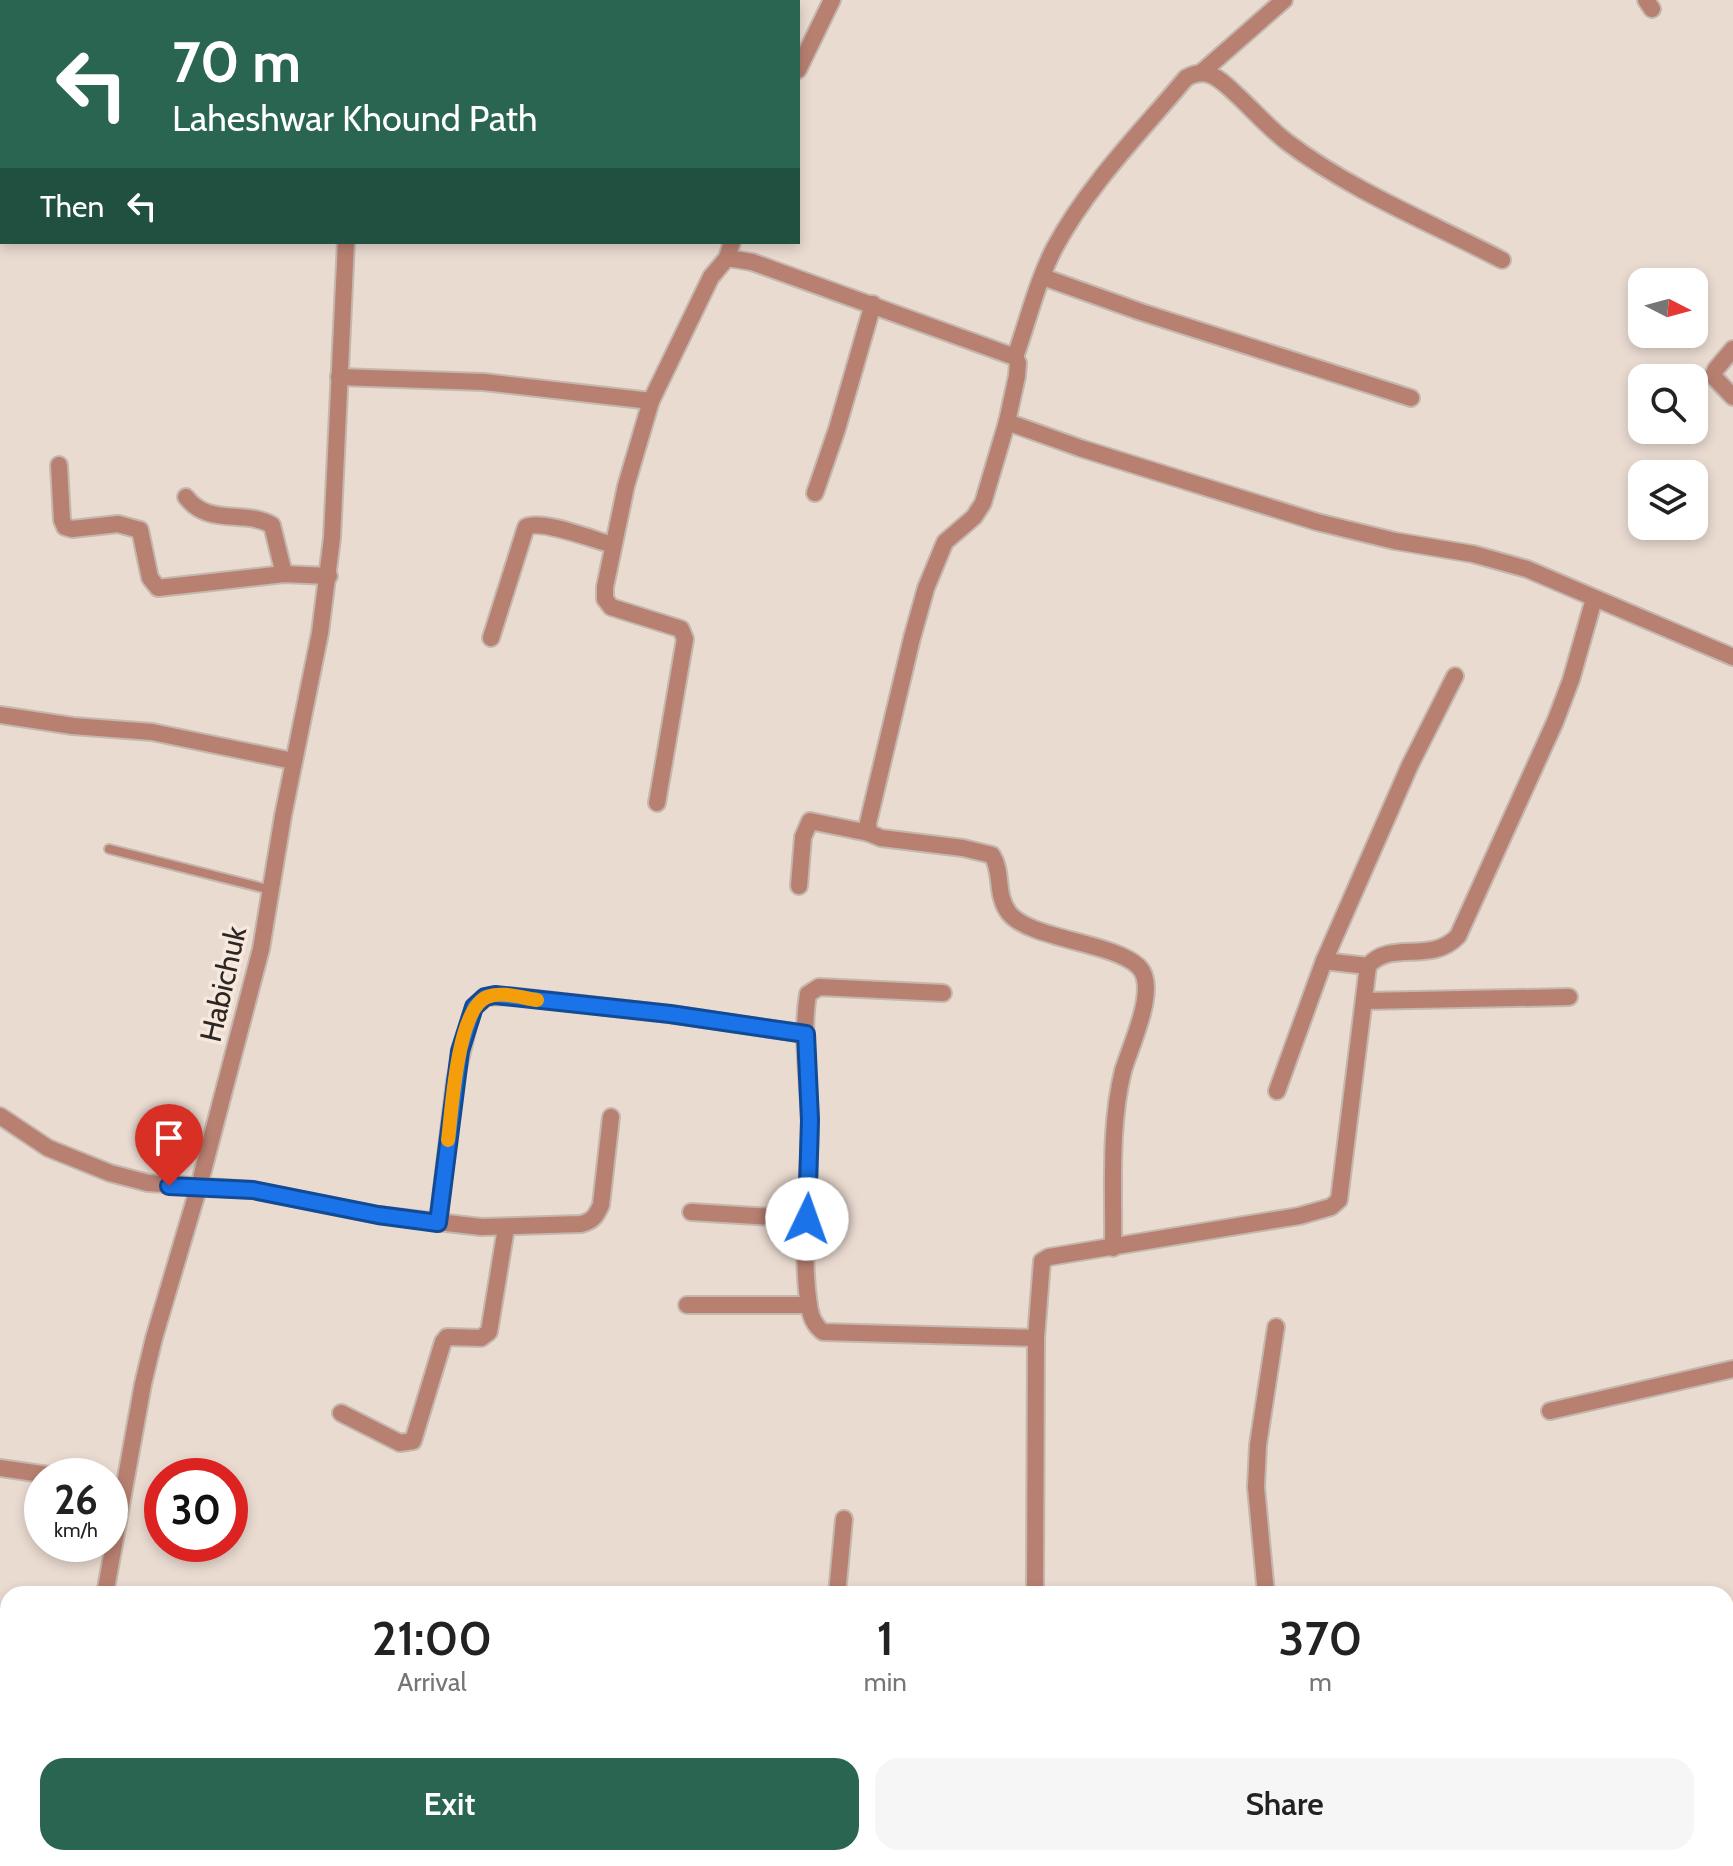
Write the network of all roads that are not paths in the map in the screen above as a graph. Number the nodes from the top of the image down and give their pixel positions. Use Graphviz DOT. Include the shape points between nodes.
graph roads {
  1 [pos="832,0"];
  2 [pos="1284,0"];
  3 [pos="800,66"];
  4 [pos="1202,72"];
  5 [pos="346,244"];
  6 [pos="730,250"];
  7 [pos="1502,260"];
  8 [pos="1043,277"];
  9 [pos="873,304"];
  10 [pos="1733,349"];
  11 [pos="1015,357"];
  12 [pos="339,377"];
  13 [pos="1733,397"];
  14 [pos="1411,398"];
  15 [pos="651,401"];
  16 [pos="1007,422"];
  17 [pos="59,465"];
  18 [pos="815,493"];
  19 [pos="186,497"];
  20 [pos="613,545"];
  21 [pos="284,574"];
  22 [pos="329,576"];
  23 [pos="1594,599"];
  24 [pos="491,638"];
  25 [pos="1733,657"];
  26 [pos="1455,676"];
  27 [pos="0,715"];
  28 [pos="293,761"];
  29 [pos="657,803"];
  30 [pos="869,833"];
  31 [pos="109,849"];
  32 [pos="799,886"];
  33 [pos="271,890"];
  34 [pos="1324,961"];
  35 [pos="1368,966"];
  36 [pos="943,993"];
  37 [pos="1569,997"];
  38 [pos="1364,1001"];
  39 [pos="806,1034"];
  40 [pos="1277,1091"];
  41 [pos="0,1116"];
  42 [pos="611,1117"];
  43 [pos="199,1186"];
  44 [pos="691,1212"];
  45 [pos="807,1219"];
  46 [pos="438,1223"];
  47 [pos="506,1228"];
  48 [pos="1113,1248"];
  49 [pos="687,1305"];
  50 [pos="809,1305"];
  51 [pos="1276,1327"];
  52 [pos="1036,1338"];
  53 [pos="1733,1369"];
  54 [pos="1550,1411"];
  55 [pos="341,1413"];
  56 [pos="124,1458"];
  57 [pos="0,1468"];
  58 [pos="24,1471"];
  59 [pos="844,1519"];
  60 [pos="109,1562"];
  61 [pos="106,1586"];
  62 [pos="838,1586"];
  63 [pos="1035,1586"];
  64 [pos="1265,1586"];
  1 -- 3 [label="street"];
  2 -- 4 [label="street"];
  4 -- 7 [label="street" via="1219,78 1285,140 1338,176"];
  4 -- 8 [label="street" via="1186,78 1095,187 1054,249"];
  5 -- 12 [label="street, Habichuk"];
  6 -- 9 [label="street"];
  6 -- 15 [label="street" via="711,277"];
  8 -- 11 [label="street"];
  8 -- 14 [label="street"];
  9 -- 11 [label="street"];
  9 -- 18 [label="street"];
  10 -- 13 [label="street" via="1713,376"];
  11 -- 16 [label="street" via="1017,376"];
  12 -- 15 [label="street" via="484,382"];
  12 -- 22 [label="street, Habichuk"];
  15 -- 20 [label="street"];
  16 -- 23 [label="street" via="1317,522 1527,569"];
  16 -- 30 [label="street" via="983,503 945,542 926,588 873,795"];
  17 -- 21 [label="street" via="65,527 118,524 140,530 150,578 158,588"];
  19 -- 21 [label="street" via="207,514 272,525"];
  20 -- 24 [label="street" via="544,526 526,527"];
  20 -- 29 [label="street" via="605,587 611,607 681,629 685,639"];
  21 -- 22 [label="street"];
  22 -- 28 [label="street, Habichuk"];
  23 -- 25 [label="street"];
  23 -- 35 [label="street" via="1555,722 1458,936 1437,950 1385,954"];
  26 -- 34 [label="street"];
  27 -- 28 [label="street" via="164,734"];
  28 -- 33 [label="street, Habichuk"];
  30 -- 32 [label="street" via="810,821 803,837"];
  30 -- 48 [label="street" via="992,855 1001,898 1013,917 1124,958 1144,974 1147,998 1117,1109"];
  31 -- 33 [label="lane"];
  33 -- 43 [label="street, Habichuk" via="261,949"];
  34 -- 35 [label="street"];
  34 -- 40 [label="street"];
  35 -- 38 [label="street"];
  36 -- 39 [label="street" via="813,989 806,1003"];
  37 -- 38 [label="street"];
  38 -- 48 [label="street" via="1339,1200 1299,1216"];
  39 -- 45 [label="street"];
  39 -- 46 [label="street" via="670,1014 485,997 474,1007 460,1051"];
  41 -- 43 [label="street" via="48,1148 110,1173 148,1183"];
  42 -- 47 [label="street" via="597,1215 581,1224"];
  43 -- 46 [label="street" via="273,1193"];
  43 -- 56 [label="street, Habichuk"];
  44 -- 45 [label="street"];
  45 -- 50 [label="street"];
  46 -- 47 [label="street"];
  47 -- 55 [label="street" via="489,1332 481,1338 447,1337 443,1342 413,1441 400,1443"];
  48 -- 52 [label="street" via="1042,1261"];
  49 -- 50 [label="street"];
  50 -- 52 [label="street" via="815,1326 823,1332"];
  51 -- 64 [label="street" via="1258,1445"];
  52 -- 63 [label="street"];
  53 -- 54 [label="street"];
  57 -- 58 [label="street"];
  59 -- 62 [label="street"];
  60 -- 61 [label="street, Habichuk"];
}
